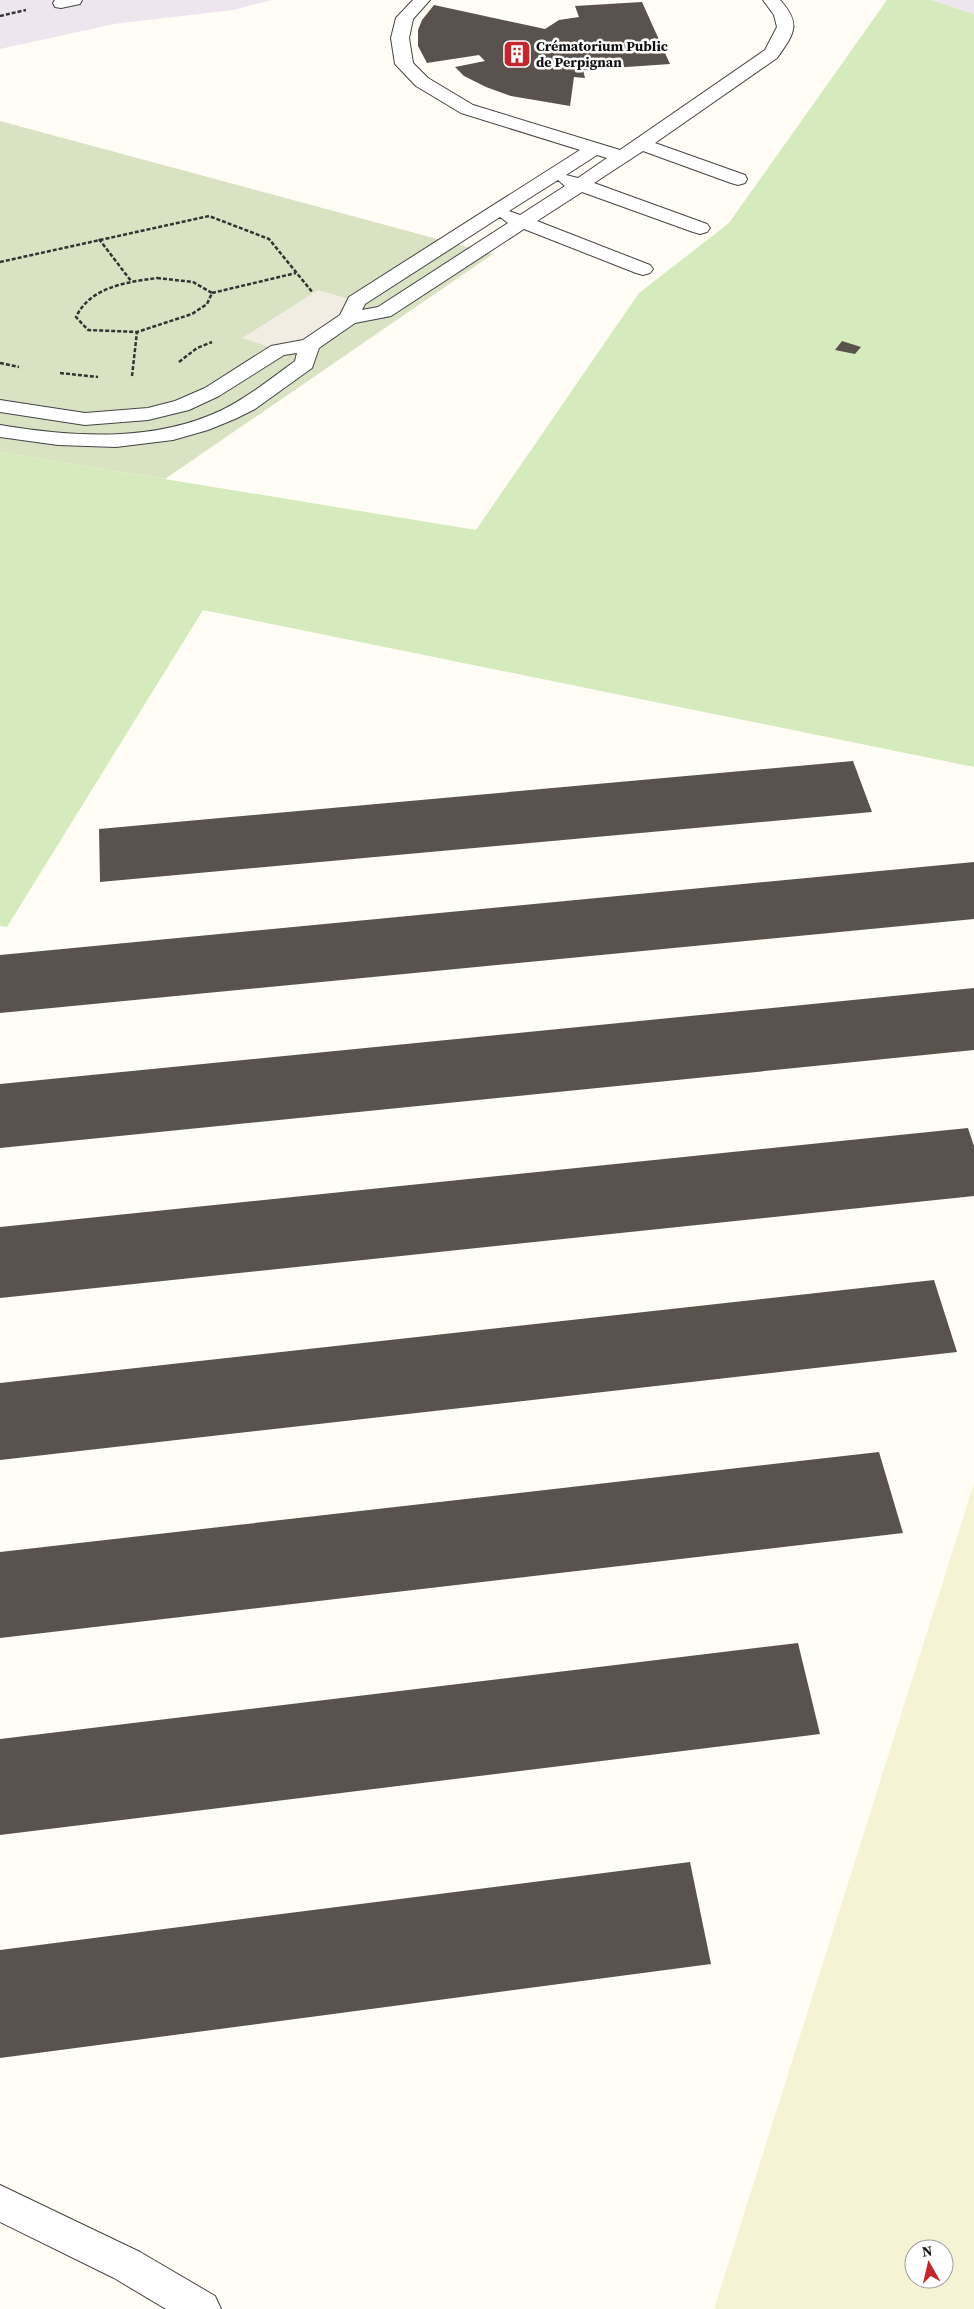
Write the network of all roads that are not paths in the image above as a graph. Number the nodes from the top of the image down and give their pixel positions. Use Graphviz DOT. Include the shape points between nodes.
graph roads {
  1 [pos="422,0"];
  2 [pos="771,0"];
  3 [pos="640,144"];
  4 [pos="595,148"];
  5 [pos="622,157"];
  6 [pos="552,175"];
  7 [pos="738,179"];
  8 [pos="580,184"];
  9 [pos="495,212"];
  10 [pos="522,222"];
  11 [pos="700,228"];
  12 [pos="643,269"];
  13 [pos="348,318"];
  14 [pos="309,345"];
  15 [pos="0,406"];
  16 [pos="0,431"];
  17 [pos="0,2203"];
  18 [pos="202,2309"];
  1 -- 4 [label="street" via="405,18 400,38 404,64 422,82 467,109"];
  2 -- 3 [label="street" via="785,16 786,34 771,54"];
  3 -- 5 [label="street"];
  3 -- 7 [label="street"];
  4 -- 5 [label="street"];
  4 -- 6 [label="street"];
  5 -- 8 [label="street"];
  6 -- 8 [label="street"];
  6 -- 9 [label="street"];
  8 -- 10 [label="street"];
  8 -- 11 [label="street"];
  9 -- 10 [label="street"];
  9 -- 13 [label="street" via="356,301"];
  10 -- 12 [label="street"];
  10 -- 13 [label="street" via="384,312"];
  13 -- 14 [label="street"];
  14 -- 15 [label="street" via="278,350 212,392 182,406 148,414 85,419"];
  14 -- 16 [label="street" via="305,364 230,414 190,430 86,442"];
  17 -- 18 [label="street" via="127,2264"];
}
